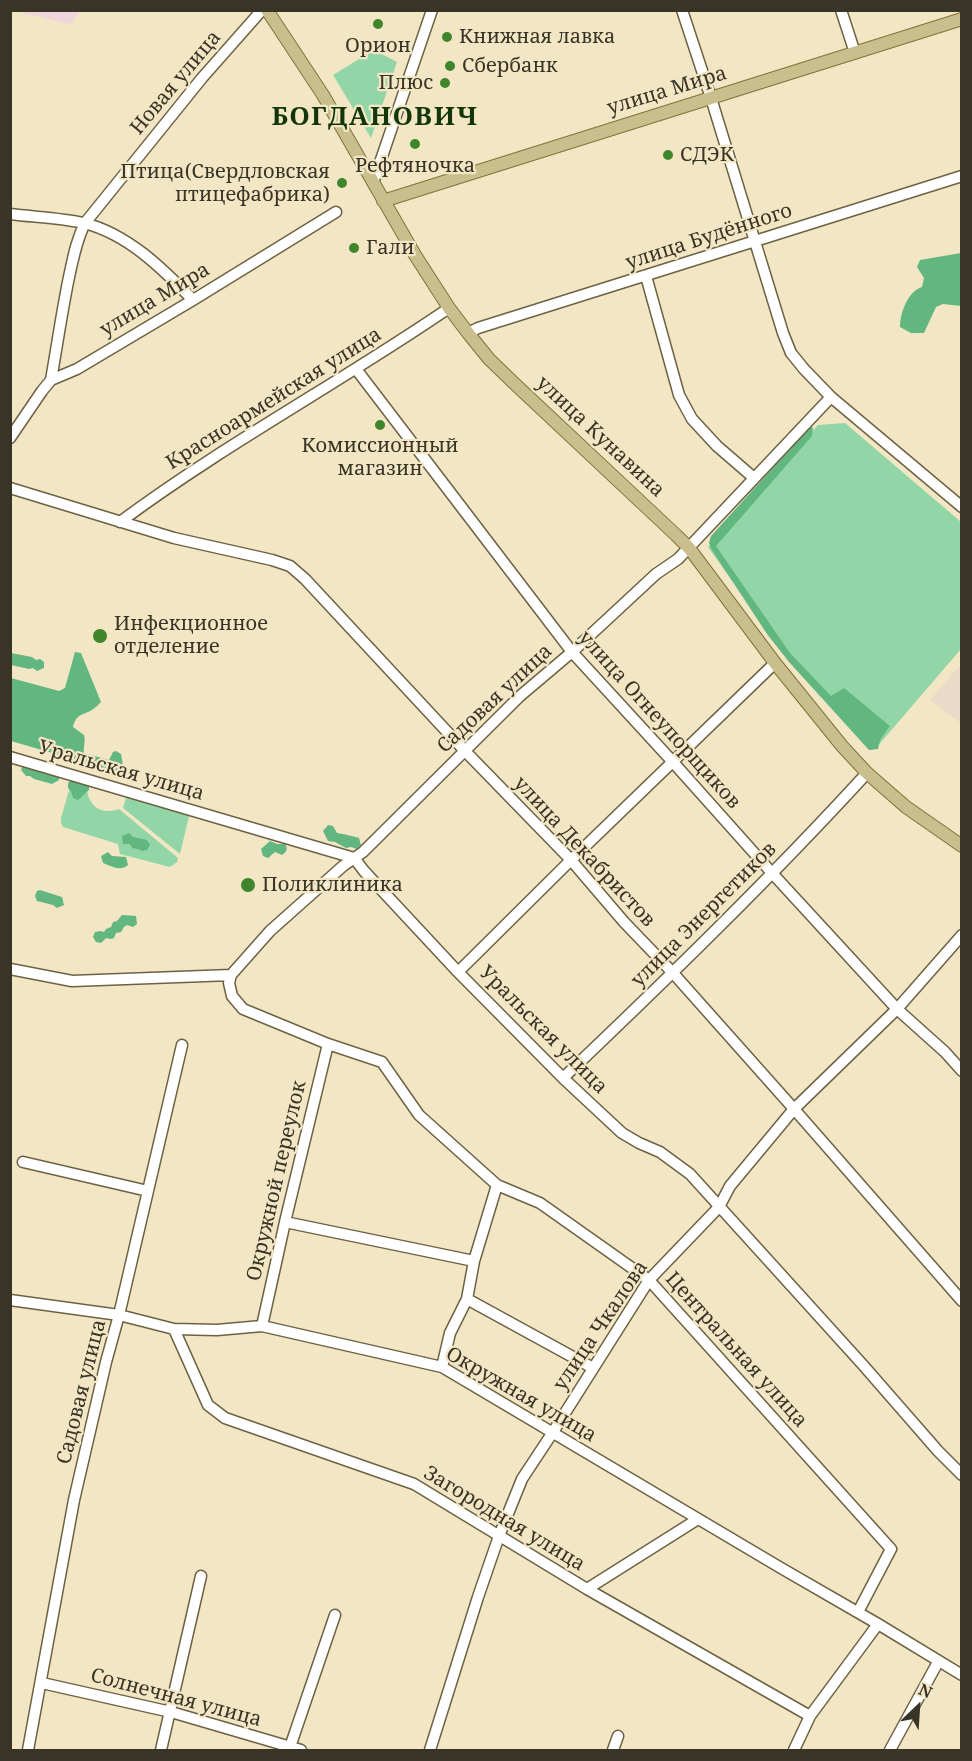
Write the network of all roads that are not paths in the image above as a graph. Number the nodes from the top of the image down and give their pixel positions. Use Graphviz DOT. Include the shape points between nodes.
graph roads {
  1 [pos="264,10"];
  2 [pos="432,10"];
  3 [pos="682,10"];
  4 [pos="841,10"];
  5 [pos="962,20"];
  6 [pos="855,53"];
  7 [pos="711,98"];
  8 [pos="962,176"];
  9 [pos="373,183"];
  10 [pos="383,201"];
  11 [pos="336,212"];
  12 [pos="10,214"];
  13 [pos="85,223"];
  14 [pos="754,240"];
  15 [pos="646,276"];
  16 [pos="193,300"];
  17 [pos="449,308"];
  18 [pos="468,333"];
  19 [pos="356,369"];
  20 [pos="51,380"];
  21 [pos="831,397"];
  22 [pos="10,438"];
  23 [pos="754,478"];
  24 [pos="10,488"];
  25 [pos="962,507"];
  26 [pos="120,522"];
  27 [pos="689,548"];
  28 [pos="572,652"];
  29 [pos="775,663"];
  30 [pos="465,751"];
  31 [pos="10,757"];
  32 [pos="672,761"];
  33 [pos="867,773"];
  34 [pos="962,846"];
  35 [pos="354,858"];
  36 [pos="571,860"];
  37 [pos="772,873"];
  38 [pos="962,935"];
  39 [pos="10,969"];
  40 [pos="458,972"];
  41 [pos="673,973"];
  42 [pos="231,975"];
  43 [pos="897,1009"];
  44 [pos="328,1044"];
  45 [pos="182,1045"];
  46 [pos="962,1071"];
  47 [pos="563,1078"];
  48 [pos="794,1109"];
  49 [pos="22,1161"];
  50 [pos="497,1185"];
  51 [pos="148,1191"];
  52 [pos="719,1207"];
  53 [pos="285,1222"];
  54 [pos="474,1261"];
  55 [pos="649,1280"];
  56 [pos="467,1299"];
  57 [pos="10,1300"];
  58 [pos="962,1300"];
  59 [pos="119,1316"];
  60 [pos="262,1326"];
  61 [pos="174,1329"];
  62 [pos="442,1366"];
  63 [pos="593,1368"];
  64 [pos="553,1432"];
  65 [pos="962,1474"];
  66 [pos="698,1519"];
  67 [pos="499,1536"];
  68 [pos="201,1576"];
  69 [pos="587,1589"];
  70 [pos="858,1612"];
  71 [pos="335,1615"];
  72 [pos="878,1624"];
  73 [pos="938,1662"];
  74 [pos="962,1675"];
  75 [pos="42,1683"];
  76 [pos="171,1712"];
  77 [pos="810,1716"];
  78 [pos="618,1736"];
  79 [pos="28,1750"];
  80 [pos="161,1750"];
  81 [pos="293,1750"];
  82 [pos="430,1750"];
  83 [pos="613,1750"];
  84 [pos="795,1750"];
  85 [pos="890,1750"];
  1 -- 9 [label="main road, улица Кунавина" via="323,94"];
  1 -- 13 [label="street, Новая улица" via="202,78"];
  2 -- 9 [label="street"];
  3 -- 7 [label="street"];
  4 -- 6 [label="street"];
  5 -- 6 [label="main road, улица Мира"];
  6 -- 7 [label="main road, улица Мира"];
  7 -- 10 [label="main road, улица Мира"];
  7 -- 14 [label="street"];
  8 -- 14 [label="street, улица Будённого"];
  9 -- 10 [label="main road, улица Кунавина"];
  10 -- 17 [label="main road, улица Кунавина"];
  11 -- 16 [label="street, улица Мира"];
  12 -- 13 [label="street"];
  13 -- 16 [label="street" via="123,239 165,271"];
  13 -- 20 [label="street, Новая улица" via="67,286"];
  14 -- 15 [label="street, улица Будённого"];
  14 -- 21 [label="street" via="792,353"];
  15 -- 18 [label="street, улица Будённого"];
  15 -- 23 [label="street" via="679,394 692,419"];
  16 -- 20 [label="street, улица Мира" via="77,369"];
  17 -- 18 [label="main road, улица Кунавина"];
  17 -- 19 [label="street, Красноармейская улица"];
  18 -- 27 [label="main road, улица Кунавина" via="489,359"];
  19 -- 26 [label="street, Красноармейская улица" via="156,495"];
  19 -- 28 [label="street, улица Огнеупорщиков"];
  20 -- 22 [label="street"];
  21 -- 23 [label="street, Садовая улица"];
  21 -- 25 [label="street"];
  23 -- 27 [label="street, Садовая улица"];
  24 -- 26 [label="street, улица Декабристов"];
  26 -- 30 [label="street, улица Декабристов" via="290,567"];
  27 -- 28 [label="street, Садовая улица"];
  27 -- 29 [label="main road, улица Кунавина"];
  28 -- 30 [label="street, Садовая улица" via="520,696"];
  28 -- 32 [label="street, улица Огнеупорщиков"];
  29 -- 32 [label="street"];
  29 -- 33 [label="main road, улица Кунавина"];
  30 -- 35 [label="street, Садовая улица"];
  30 -- 36 [label="street, улица Декабристов"];
  31 -- 35 [label="street, Уральская улица"];
  32 -- 36 [label="street"];
  32 -- 37 [label="street, улица Огнеупорщиков"];
  33 -- 34 [label="main road, улица Кунавина" via="906,807"];
  33 -- 37 [label="street, улица Энергетиков"];
  35 -- 40 [label="street, Уральская улица"];
  35 -- 42 [label="street, Садовая улица" via="270,931"];
  36 -- 40 [label="street"];
  36 -- 41 [label="street, улица Декабристов"];
  37 -- 41 [label="street, улица Энергетиков"];
  37 -- 43 [label="street, улица Огнеупорщиков"];
  38 -- 43 [label="street, улица Чкалова"];
  39 -- 42 [label="street" via="72,981"];
  40 -- 47 [label="street, Уральская улица"];
  41 -- 47 [label="street, улица Энергетиков"];
  41 -- 48 [label="street, улица Декабристов"];
  42 -- 44 [label="street, Центральная улица" via="229,989 243,1009"];
  43 -- 46 [label="street, улица Огнеупорщиков"];
  43 -- 48 [label="street, улица Чкалова"];
  44 -- 50 [label="street, Центральная улица" via="382,1062 419,1115"];
  44 -- 53 [label="street, Окружной переулок"];
  45 -- 51 [label="street, Садовая улица"];
  47 -- 52 [label="street, Уральская улица" via="622,1133 660,1152 690,1174"];
  48 -- 52 [label="street, улица Чкалова" via="730,1186"];
  48 -- 58 [label="street, улица Декабристов"];
  49 -- 51 [label="street"];
  50 -- 54 [label="street"];
  50 -- 55 [label="street, Центральная улица" via="540,1203"];
  51 -- 59 [label="street, Садовая улица"];
  52 -- 55 [label="street, улица Чкалова"];
  52 -- 65 [label="street, Уральская улица"];
  53 -- 54 [label="street"];
  53 -- 60 [label="street, Окружной переулок"];
  54 -- 56 [label="street"];
  55 -- 63 [label="street, улица Чкалова"];
  55 -- 70 [label="street, Центральная улица" via="891,1549"];
  56 -- 62 [label="street" via="450,1334"];
  56 -- 63 [label="street"];
  57 -- 59 [label="street, Окружная улица"];
  59 -- 61 [label="street, Окружная улица"];
  59 -- 75 [label="street, Садовая улица" via="74,1500"];
  60 -- 61 [label="street, Окружная улица"];
  60 -- 62 [label="street, Окружная улица"];
  61 -- 67 [label="street, Загородная улица" via="208,1405 225,1418 414,1484"];
  62 -- 64 [label="street, Окружная улица"];
  63 -- 64 [label="street, улица Чкалова"];
  64 -- 66 [label="street, Окружная улица"];
  64 -- 67 [label="street, улица Чкалова" via="522,1479"];
  66 -- 69 [label="street"];
  66 -- 70 [label="street, Окружная улица"];
  67 -- 69 [label="street, Загородная улица"];
  67 -- 82 [label="street, улица Чкалова"];
  68 -- 76 [label="street"];
  69 -- 77 [label="street, Загородная улица"];
  70 -- 72 [label="street, Окружная улица"];
  71 -- 81 [label="street"];
  72 -- 73 [label="street, Окружная улица"];
  72 -- 77 [label="street"];
  73 -- 74 [label="street, Окружная улица"];
  73 -- 85 [label="street"];
  75 -- 76 [label="street, Солнечная улица"];
  75 -- 79 [label="street, Садовая улица"];
  76 -- 80 [label="street"];
  76 -- 81 [label="street, Солнечная улица"];
  77 -- 84 [label="street"];
  78 -- 83 [label="street"];
}
